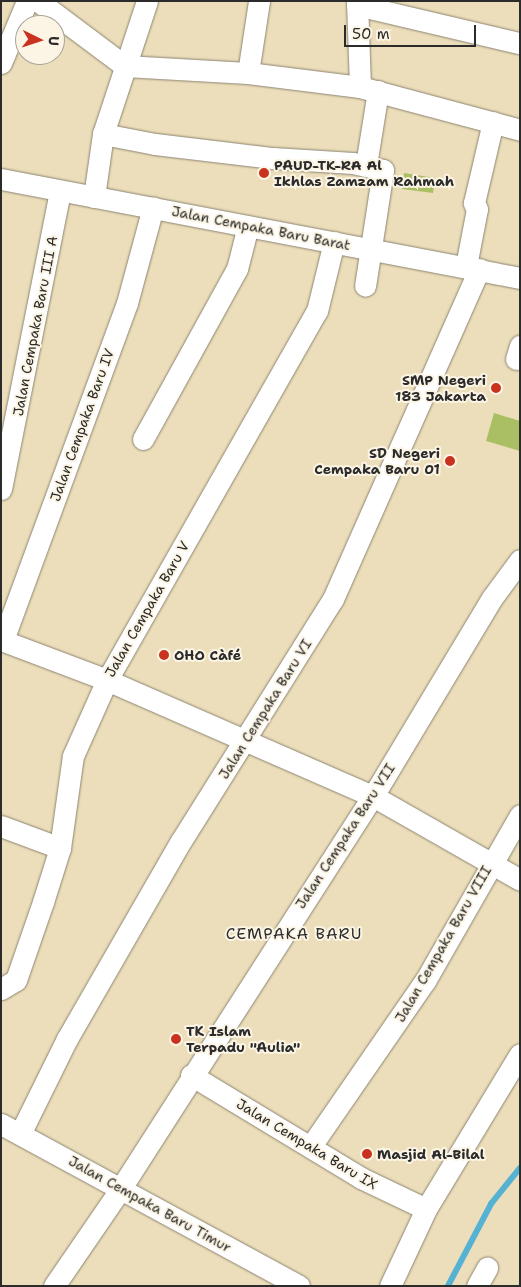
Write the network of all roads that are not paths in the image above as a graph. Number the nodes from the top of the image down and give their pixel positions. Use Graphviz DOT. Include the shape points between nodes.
graph roads {
  1 [pos="28,1"];
  2 [pos="38,1"];
  3 [pos="147,1"];
  4 [pos="260,1"];
  5 [pos="357,3"];
  6 [pos="520,43"];
  7 [pos="1,63"];
  8 [pos="126,66"];
  9 [pos="248,73"];
  10 [pos="369,89"];
  11 [pos="493,122"];
  12 [pos="520,130"];
  13 [pos="103,134"];
  14 [pos="374,167"];
  15 [pos="1,179"];
  16 [pos="60,192"];
  17 [pos="94,197"];
  18 [pos="153,207"];
  19 [pos="248,226"];
  20 [pos="334,242"];
  21 [pos="372,251"];
  22 [pos="472,267"];
  23 [pos="520,278"];
  24 [pos="366,286"];
  25 [pos="143,439"];
  26 [pos="1,489"];
  27 [pos="520,560"];
  28 [pos="2,640"];
  29 [pos="107,680"];
  30 [pos="246,741"];
  31 [pos="373,796"];
  32 [pos="520,815"];
  33 [pos="1,826"];
  34 [pos="60,848"];
  35 [pos="490,863"];
  36 [pos="520,880"];
  37 [pos="1,989"];
  38 [pos="520,1054"];
  39 [pos="191,1075"];
  40 [pos="1,1124"];
  41 [pos="20,1134"];
  42 [pos="311,1146"];
  43 [pos="121,1188"];
  44 [pos="426,1210"];
  45 [pos="54,1286"];
  46 [pos="299,1286"];
  47 [pos="390,1286"];
  1 -- 7 [label="street"];
  2 -- 8 [label="street"];
  3 -- 8 [label="street"];
  4 -- 9 [label="street"];
  5 -- 6 [label="street"];
  5 -- 10 [label="street"];
  8 -- 9 [label="street"];
  8 -- 13 [label="street"];
  9 -- 10 [label="street"];
  10 -- 11 [label="street"];
  10 -- 14 [label="street"];
  11 -- 12 [label="street"];
  11 -- 22 [label="street, Jalan Cempaka Baru VI" via="474,203 477,209"];
  13 -- 14 [label="street" via="190,149"];
  13 -- 17 [label="street"];
  14 -- 21 [label="street"];
  15 -- 16 [label="street, Jalan Cempaka Baru Barat"];
  16 -- 17 [label="street, Jalan Cempaka Baru Barat"];
  16 -- 26 [label="street, Jalan Cempaka Baru III A"];
  17 -- 18 [label="street, Jalan Cempaka Baru Barat"];
  18 -- 19 [label="street, Jalan Cempaka Baru Barat"];
  18 -- 28 [label="street, Jalan Cempaka Baru IV" via="127,303"];
  19 -- 20 [label="street, Jalan Cempaka Baru Barat"];
  19 -- 25 [label="street" via="237,269"];
  20 -- 21 [label="street, Jalan Cempaka Baru Barat"];
  20 -- 29 [label="street, Jalan Cempaka Baru V" via="317,311"];
  21 -- 22 [label="street, Jalan Cempaka Baru Barat"];
  21 -- 24 [label="street"];
  22 -- 23 [label="street, Jalan Cempaka Baru Barat"];
  22 -- 30 [label="street, Jalan Cempaka Baru VI" via="333,600"];
  27 -- 31 [label="street, Jalan Cempaka Baru VII" via="492,598"];
  28 -- 29 [label="street"];
  29 -- 30 [label="street"];
  29 -- 34 [label="street, Jalan Cempaka Baru V" via="71,762"];
  30 -- 31 [label="street"];
  30 -- 41 [label="street, Jalan Cempaka Baru VI" via="181,841 68,1039"];
  31 -- 35 [label="street"];
  31 -- 39 [label="street, Jalan Cempaka Baru VII"];
  32 -- 35 [label="street, Jalan Cempaka Baru VIII"];
  33 -- 34 [label="street"];
  34 -- 37 [label="street, Jalan Cempaka Baru V" via="16,980"];
  35 -- 36 [label="street"];
  35 -- 42 [label="street, Jalan Cempaka Baru VIII" via="425,981"];
  38 -- 44 [label="street"];
  39 -- 42 [label="street, Jalan Cempaka Baru IX"];
  39 -- 43 [label="street, Jalan Cempaka Baru VII"];
  40 -- 41 [label="street, Jalan Cempaka Baru Timur"];
  41 -- 43 [label="street, Jalan Cempaka Baru Timur"];
  42 -- 44 [label="street, Jalan Cempaka Baru IX" via="361,1178"];
  43 -- 45 [label="street, Jalan Cempaka Baru VII"];
  43 -- 46 [label="street, Jalan Cempaka Baru Timur"];
  44 -- 47 [label="street"];
}
